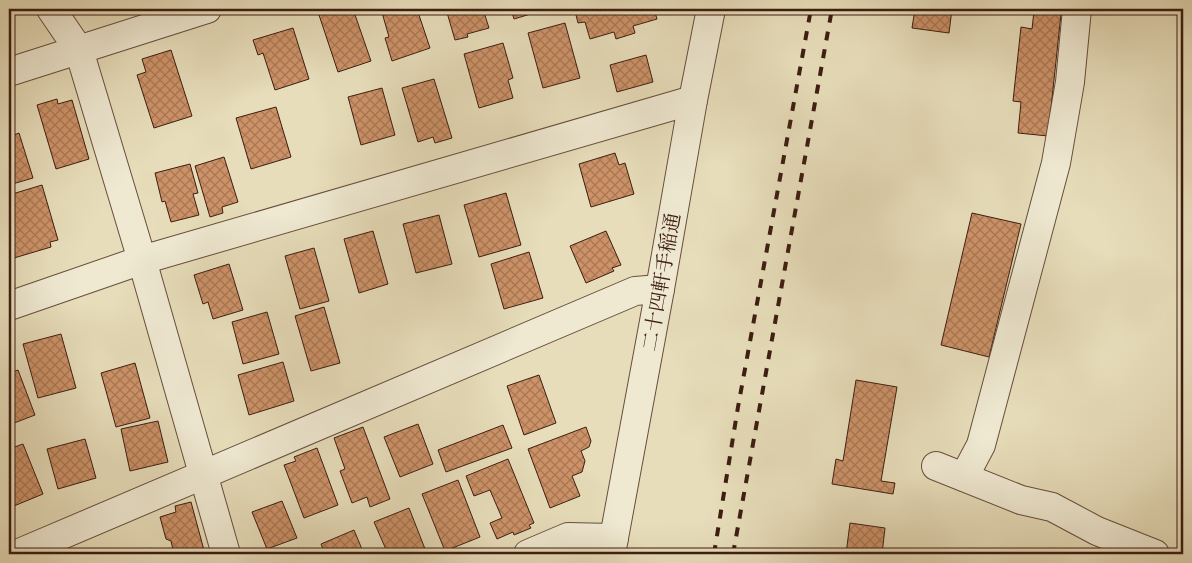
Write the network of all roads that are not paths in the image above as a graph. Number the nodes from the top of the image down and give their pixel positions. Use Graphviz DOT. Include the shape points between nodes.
graph roads {
  1 [pos="51,9"];
  2 [pos="207,9"];
  3 [pos="711,9"];
  4 [pos="1078,9"];
  5 [pos="79,50"];
  6 [pos="9,72"];
  7 [pos="693,100"];
  8 [pos="142,260"];
  9 [pos="660,289"];
  10 [pos="9,306"];
  11 [pos="936,466"];
  12 [pos="204,475"];
  13 [pos="964,477"];
  14 [pos="613,546"];
  15 [pos="17,554"];
  16 [pos="226,554"];
  17 [pos="528,554"];
  18 [pos="1155,554"];
  1 -- 5 [label="street"];
  2 -- 5 [label="street"];
  3 -- 7 [label="street, 二十四軒手稲通"];
  4 -- 13 [label="street" via="1056,163 981,445"];
  5 -- 6 [label="street"];
  5 -- 8 [label="street"];
  7 -- 8 [label="street"];
  7 -- 9 [label="street, 二十四軒手稲通"];
  8 -- 10 [label="street"];
  8 -- 12 [label="street"];
  9 -- 12 [label="street" via="635,291"];
  9 -- 14 [label="street, 二十四軒手稲通"];
  11 -- 13 [label="street"];
  12 -- 15 [label="street"];
  12 -- 16 [label="street"];
  13 -- 18 [label="street" via="1021,500 1052,506 1097,531"];
  14 -- 17 [label="street" via="568,537"];
}
